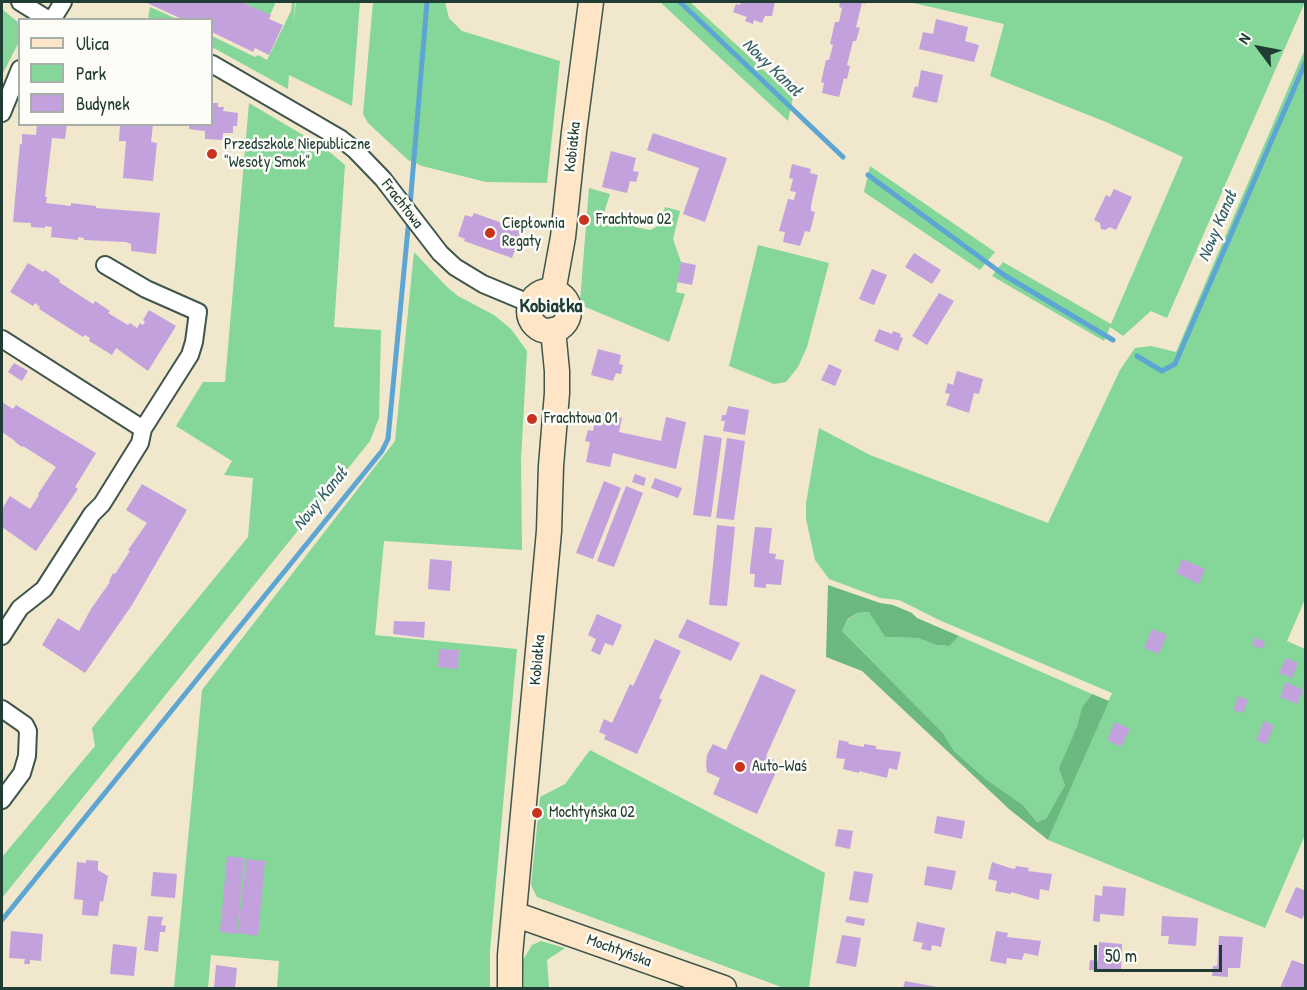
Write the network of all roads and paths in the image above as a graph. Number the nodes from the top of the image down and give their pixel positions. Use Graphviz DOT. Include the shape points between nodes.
graph roads {
  1 [pos="20,2"];
  2 [pos="63,2"];
  3 [pos="591,2"];
  4 [pos="47,18"];
  5 [pos="51,18"];
  6 [pos="213,65"];
  7 [pos="18,74"];
  8 [pos="2,112"];
  9 [pos="105,266"];
  10 [pos="553,292"];
  11 [pos="531,304"];
  12 [pos="553,330"];
  13 [pos="2,339"];
  14 [pos="143,429"];
  15 [pos="2,636"];
  16 [pos="2,709"];
  17 [pos="2,800"];
  18 [pos="514,914"];
  19 [pos="510,988"];
  20 [pos="724,988"];
  1 -- 4 [label="street"];
  2 -- 5 [label="street"];
  3 -- 10 [label="street, Kobiałka"];
  6 -- 11 [label="street, Frachtowa" via="341,139 383,179 429,239 462,273"];
  7 -- 8 [label="street"];
  9 -- 14 [label="street" via="198,312 190,355"];
  10 -- 11 [label="street" via="538,295"];
  10 -- 12 [label="street" via="565,300 568,315"];
  11 -- 12 [label="street" via="530,315 538,328"];
  12 -- 18 [label="street, Kobiałka" via="557,393 549,531"];
  13 -- 14 [label="street"];
  14 -- 15 [label="street" via="140,443 102,504 44,589 20,608"];
  16 -- 17 [label="street" via="28,731 25,767"];
  18 -- 19 [label="street, Kobiałka"];
  18 -- 20 [label="street, Mochtyńska"];
}
